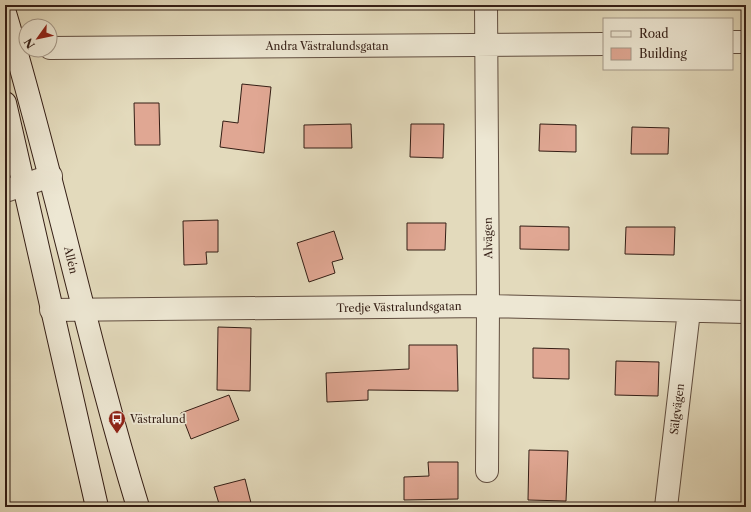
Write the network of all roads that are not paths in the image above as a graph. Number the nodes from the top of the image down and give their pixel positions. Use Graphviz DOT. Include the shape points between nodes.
graph roads {
  1 [pos="486,5"];
  2 [pos="5,13"];
  3 [pos="733,42"];
  4 [pos="746,42"];
  5 [pos="603,44"];
  6 [pos="486,45"];
  7 [pos="16,48"];
  8 [pos="58,48"];
  9 [pos="5,103"];
  10 [pos="51,176"];
  11 [pos="14,188"];
  12 [pos="488,306"];
  13 [pos="52,310"];
  14 [pos="83,310"];
  15 [pos="689,311"];
  16 [pos="746,312"];
  17 [pos="487,471"];
  18 [pos="97,507"];
  19 [pos="138,507"];
  20 [pos="666,507"];
  1 -- 6 [label="street, Alvägen"];
  2 -- 7 [label="street, Allén"];
  3 -- 4 [label="street"];
  5 -- 6 [label="street, Andra Västralundsgatan"];
  6 -- 8 [label="street, Andra Västralundsgatan"];
  6 -- 12 [label="street, Alvägen"];
  7 -- 10 [label="street, Allén"];
  9 -- 11 [label="street"];
  10 -- 11 [label="street"];
  10 -- 14 [label="street, Allén"];
  11 -- 13 [label="street"];
  12 -- 14 [label="street, Tredje Västralundsgatan"];
  12 -- 15 [label="street, Tredje Västralundsgatan"];
  12 -- 17 [label="street, Alvägen"];
  13 -- 14 [label="street, Tredje Västralundsgatan"];
  13 -- 18 [label="street"];
  14 -- 19 [label="street, Allén"];
  15 -- 16 [label="street, Tredje Västralundsgatan"];
  15 -- 20 [label="street, Sälgvägen"];
}
